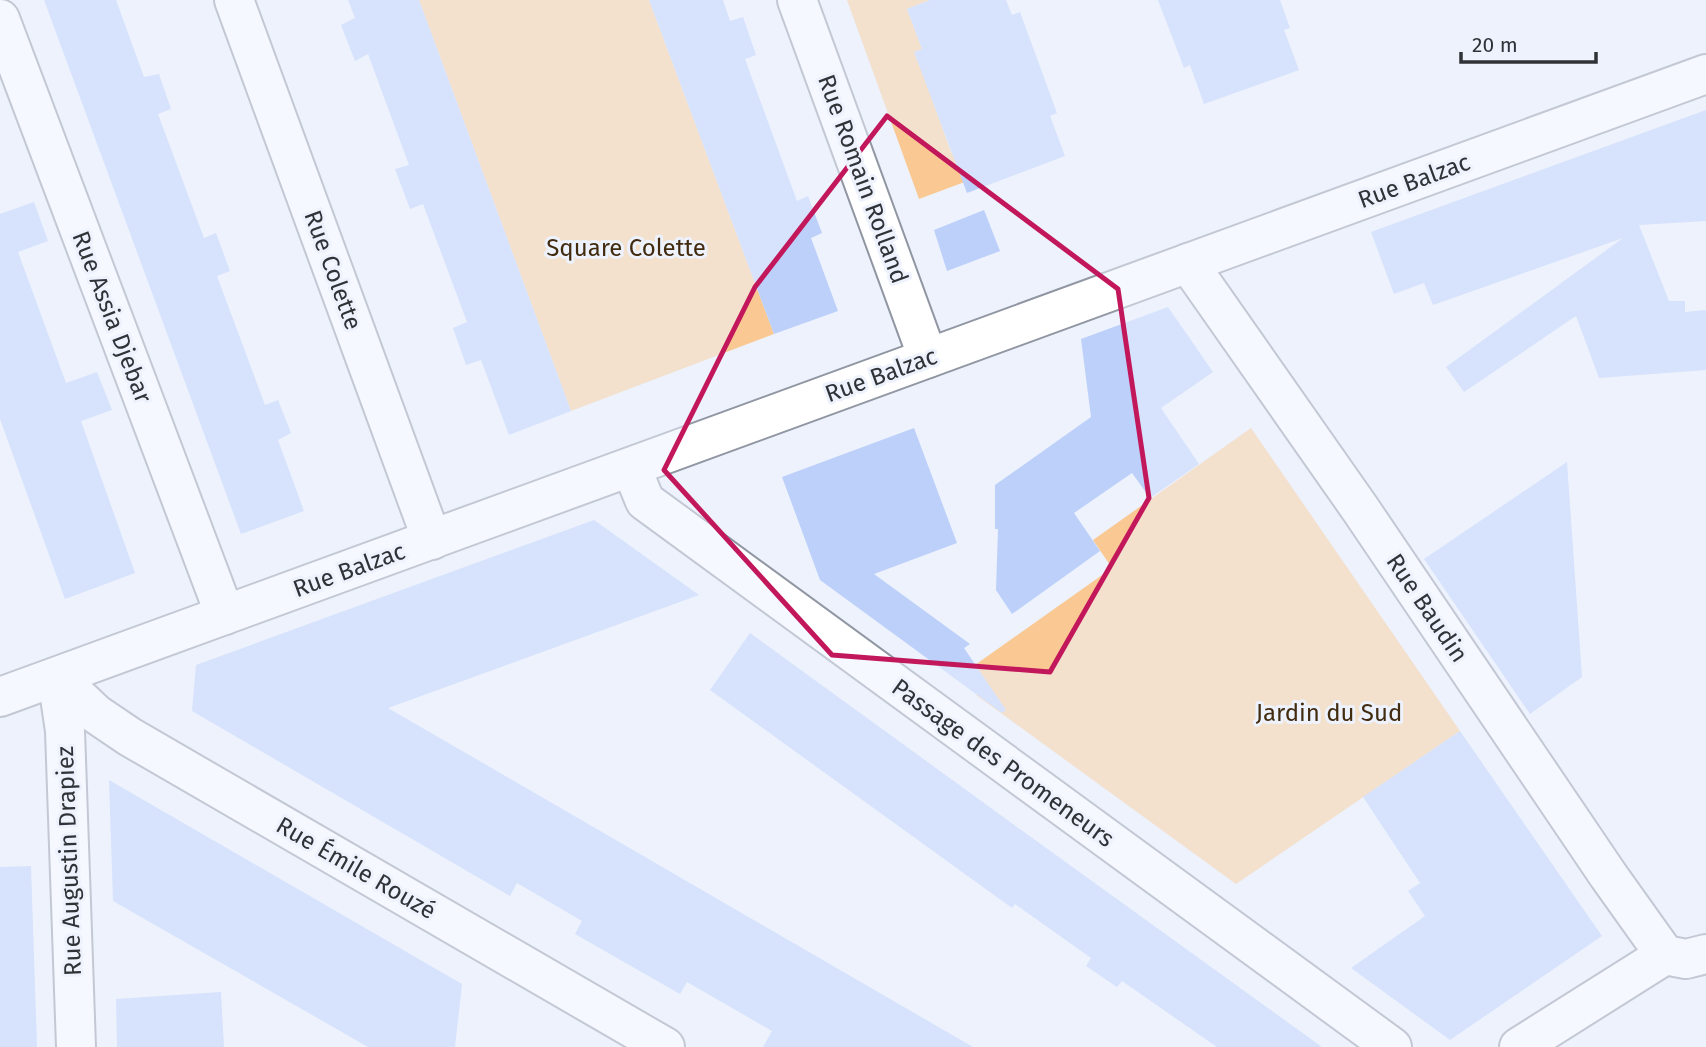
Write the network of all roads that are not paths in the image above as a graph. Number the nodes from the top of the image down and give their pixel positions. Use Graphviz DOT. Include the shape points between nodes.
graph roads {
  1 [pos="234,0"];
  2 [pos="797,0"];
  3 [pos="0,19"];
  4 [pos="1706,74"];
  5 [pos="1188,263"];
  6 [pos="928,358"];
  7 [pos="631,467"];
  8 [pos="432,540"];
  9 [pos="225,615"];
  10 [pos="57,677"];
  11 [pos="0,697"];
  12 [pos="1665,954"];
  13 [pos="1706,954"];
  14 [pos="76,1047"];
  15 [pos="665,1047"];
  16 [pos="1392,1047"];
  17 [pos="1519,1047"];
  1 -- 8 [label="street, Rue Colette"];
  2 -- 6 [label="street, Rue Romain Rolland"];
  3 -- 9 [label="street, Rue Assia Djebar"];
  4 -- 5 [label="street, Rue Balzac"];
  5 -- 6 [label="street, Rue Balzac"];
  5 -- 12 [label="street, Rue Baudin"];
  6 -- 7 [label="street, Rue Balzac"];
  7 -- 8 [label="street, Rue Balzac"];
  7 -- 16 [label="street, Passage des Promeneurs" via="645,501"];
  8 -- 9 [label="street, Rue Balzac"];
  9 -- 10 [label="street, Rue Balzac"];
  10 -- 11 [label="street, Rue Balzac"];
  10 -- 14 [label="street, Rue Augustin Drapiez" via="65,731"];
  10 -- 15 [label="street, Rue Émile Rouzé" via="96,714 130,737"];
  12 -- 13 [label="street" via="1686,959"];
  12 -- 17 [label="street"];
}
